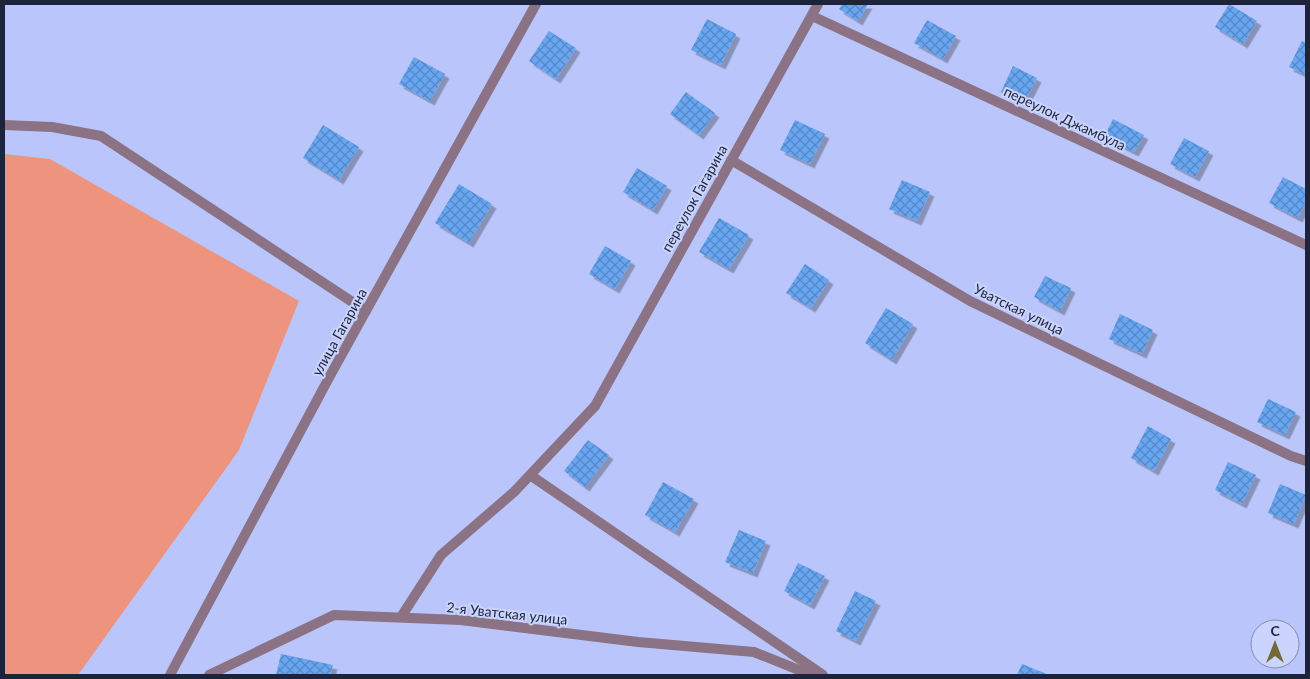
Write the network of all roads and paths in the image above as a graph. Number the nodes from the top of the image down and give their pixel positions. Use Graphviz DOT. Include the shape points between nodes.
graph roads {
  1 [pos="536,4"];
  2 [pos="818,4"];
  3 [pos="812,16"];
  4 [pos="4,125"];
  5 [pos="731,160"];
  6 [pos="1306,245"];
  7 [pos="366,311"];
  8 [pos="1306,461"];
  9 [pos="530,475"];
  10 [pos="401,618"];
  11 [pos="170,675"];
  12 [pos="209,675"];
  13 [pos="811,675"];
  14 [pos="823,675"];
  1 -- 7 [label="street, улица Гагарина"];
  2 -- 3 [label="street, переулок Гагарина"];
  3 -- 5 [label="street, переулок Гагарина"];
  3 -- 6 [label="street, переулок Джамбула"];
  4 -- 7 [label="street" via="52,127 101,136"];
  5 -- 8 [label="street, Уватская улица" via="970,300"];
  5 -- 9 [label="street, переулок Гагарина" via="595,406"];
  7 -- 11 [label="street, улица Гагарина"];
  9 -- 10 [label="street, переулок Гагарина" via="441,554"];
  9 -- 14 [label="street"];
  10 -- 12 [label="street, 2-я Уватская улица" via="334,615"];
  10 -- 13 [label="street, 2-я Уватская улица" via="461,620 638,642 754,652"];
}
